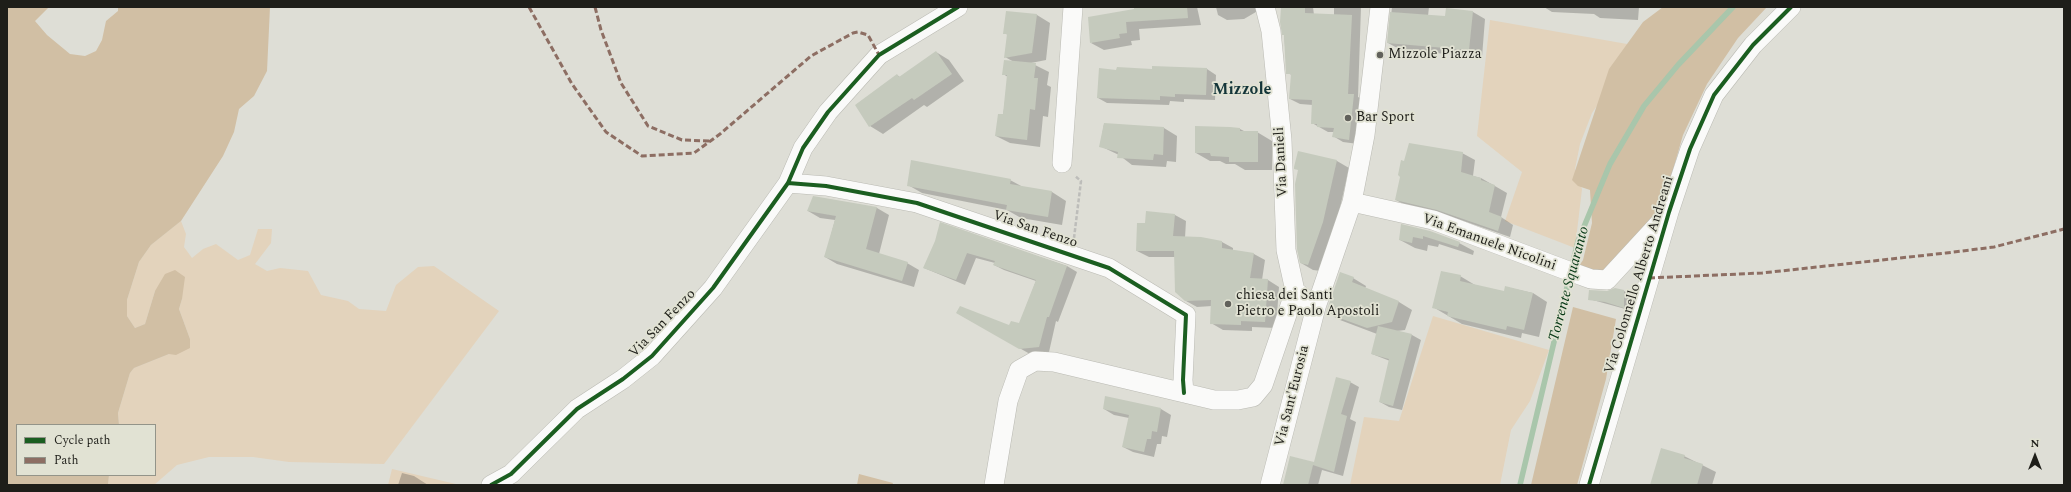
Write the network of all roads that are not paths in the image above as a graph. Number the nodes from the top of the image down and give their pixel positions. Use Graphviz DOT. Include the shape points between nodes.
graph roads {
  1 [pos="958,7"];
  2 [pos="1073,7"];
  3 [pos="1265,7"];
  4 [pos="1380,7"];
  5 [pos="1791,7"];
  6 [pos="1062,163"];
  7 [pos="788,184"];
  8 [pos="1352,202"];
  9 [pos="1669,212"];
  10 [pos="1295,291"];
  11 [pos="1316,307"];
  12 [pos="1184,393"];
  13 [pos="511,479"];
  14 [pos="491,485"];
  15 [pos="994,485"];
  16 [pos="1270,485"];
  17 [pos="1589,485"];
  1 -- 7 [label="street, Via San Fenzo" via="880,55 828,112 803,148"];
  2 -- 6 [label="street"];
  3 -- 10 [label="street, Via Danieli" via="1271,31 1282,140 1286,250"];
  4 -- 8 [label="street" via="1365,134"];
  5 -- 9 [label="street, Via Colonnello Alberto Andreani" via="1753,45 1714,94 1690,149"];
  7 -- 12 [label="street, Via San Fenzo" via="826,186 917,203 1109,268 1186,315"];
  7 -- 13 [label="street, Via San Fenzo" via="713,288 652,356 578,409"];
  8 -- 9 [label="street, Via Emanuele Nicolini" via="1433,220 1591,279 1607,280"];
  8 -- 11 [label="street"];
  9 -- 17 [label="street, Via Colonnello Alberto Andreani"];
  10 -- 11 [label="street"];
  10 -- 12 [label="street" via="1263,385 1253,397 1214,400"];
  11 -- 16 [label="street, Via Sant'Eurosia"];
  12 -- 15 [label="street" via="1054,362 1035,361 1019,370 1008,401"];
  13 -- 14 [label="street, Via San Fenzo"];
}
